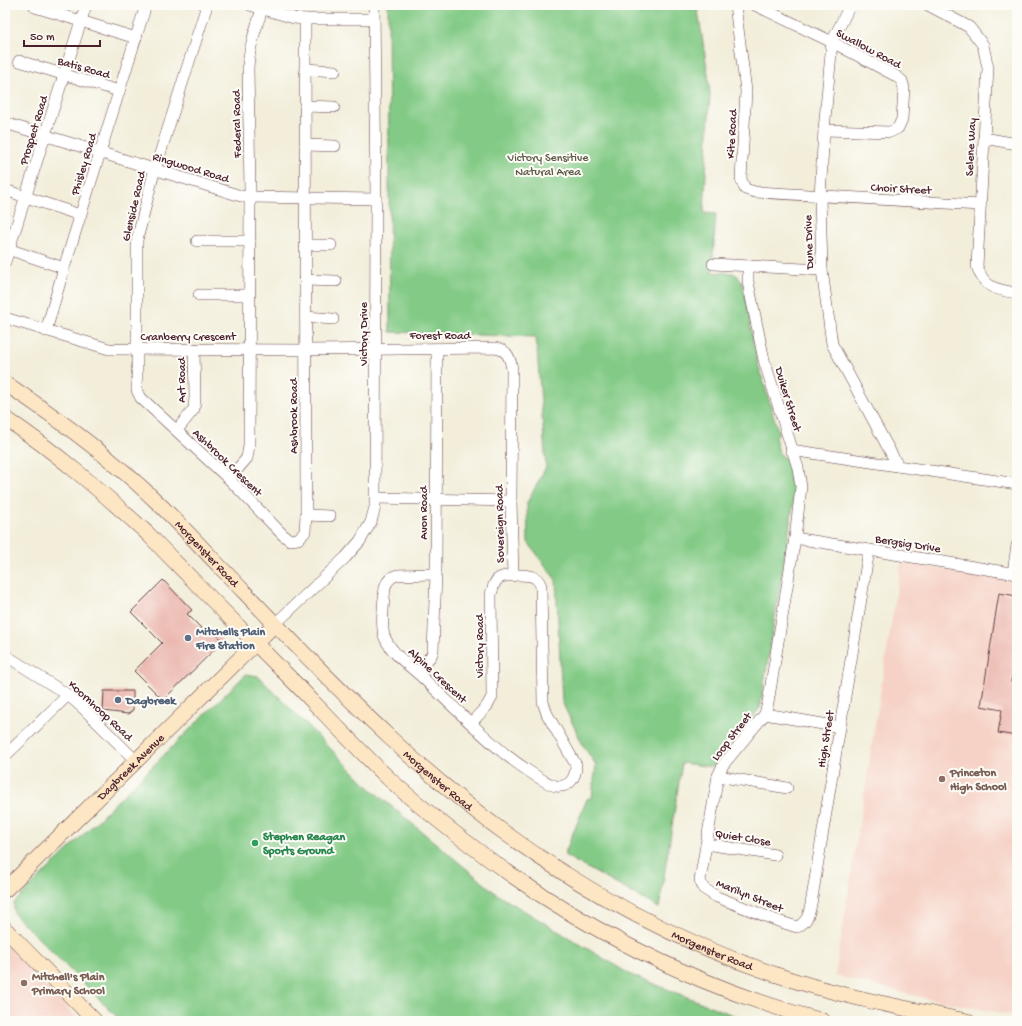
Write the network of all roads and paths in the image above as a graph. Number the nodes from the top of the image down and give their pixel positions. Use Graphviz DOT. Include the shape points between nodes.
graph roads {
  1 [pos="86,5"];
  2 [pos="146,5"];
  3 [pos="207,5"];
  4 [pos="250,5"];
  5 [pos="374,5"];
  6 [pos="735,5"];
  7 [pos="755,5"];
  8 [pos="850,5"];
  9 [pos="928,5"];
  10 [pos="35,7"];
  11 [pos="262,9"];
  12 [pos="305,19"];
  13 [pos="374,19"];
  14 [pos="81,21"];
  15 [pos="136,38"];
  16 [pos="832,42"];
  17 [pos="19,61"];
  18 [pos="305,70"];
  19 [pos="335,71"];
  20 [pos="64,75"];
  21 [pos="119,91"];
  22 [pos="305,106"];
  23 [pos="334,107"];
  24 [pos="5,123"];
  25 [pos="824,130"];
  26 [pos="45,135"];
  27 [pos="984,138"];
  28 [pos="1017,144"];
  29 [pos="305,145"];
  30 [pos="335,146"];
  31 [pos="100,152"];
  32 [pos="155,170"];
  33 [pos="5,190"];
  34 [pos="820,196"];
  35 [pos="26,197"];
  36 [pos="250,197"];
  37 [pos="305,198"];
  38 [pos="376,199"];
  39 [pos="980,205"];
  40 [pos="80,215"];
  41 [pos="197,241"];
  42 [pos="250,241"];
  43 [pos="305,245"];
  44 [pos="331,245"];
  45 [pos="7,249"];
  46 [pos="5,262"];
  47 [pos="713,264"];
  48 [pos="748,266"];
  49 [pos="64,268"];
  50 [pos="822,270"];
  51 [pos="305,280"];
  52 [pos="336,281"];
  53 [pos="1017,294"];
  54 [pos="199,295"];
  55 [pos="250,295"];
  56 [pos="306,317"];
  57 [pos="5,318"];
  58 [pos="333,319"];
  59 [pos="46,331"];
  60 [pos="138,349"];
  61 [pos="194,349"];
  62 [pos="250,349"];
  63 [pos="375,349"];
  64 [pos="437,349"];
  65 [pos="306,350"];
  66 [pos="504,351"];
  67 [pos="5,383"];
  68 [pos="5,418"];
  69 [pos="177,430"];
  70 [pos="791,450"];
  71 [pos="898,466"];
  72 [pos="230,479"];
  73 [pos="1017,484"];
  74 [pos="376,498"];
  75 [pos="436,500"];
  76 [pos="511,501"];
  77 [pos="306,516"];
  78 [pos="330,516"];
  79 [pos="795,538"];
  80 [pos="1017,545"];
  81 [pos="869,550"];
  82 [pos="1015,573"];
  83 [pos="436,574"];
  84 [pos="513,576"];
  85 [pos="275,624"];
  86 [pos="256,643"];
  87 [pos="5,655"];
  88 [pos="417,672"];
  89 [pos="68,695"];
  90 [pos="765,714"];
  91 [pos="471,723"];
  92 [pos="840,727"];
  93 [pos="5,756"];
  94 [pos="136,761"];
  95 [pos="718,776"];
  96 [pos="566,784"];
  97 [pos="787,788"];
  98 [pos="706,844"];
  99 [pos="775,855"];
  100 [pos="700,880"];
  101 [pos="5,890"];
  102 [pos="797,927"];
  103 [pos="5,929"];
  104 [pos="95,1021"];
  105 [pos="823,1021"];
  106 [pos="967,1021"];
  1 -- 14 [label="street, Prospect Road"];
  2 -- 15 [label="street, Phisley Road"];
  3 -- 32 [label="street, Glenside Road"];
  4 -- 11 [label="street"];
  5 -- 13 [label="street, Victory Drive"];
  6 -- 34 [label="street, Kite Road" via="746,91 741,179 746,189 755,192"];
  7 -- 16 [label="street, Swallow Road"];
  8 -- 16 [label="street, Dune Drive"];
  9 -- 27 [label="street, Selene Way" via="969,27 983,45 988,68"];
  10 -- 14 [label="street"];
  11 -- 12 [label="street"];
  11 -- 36 [label="street, Federal Road" via="249,54"];
  12 -- 13 [label="street"];
  12 -- 18 [label="street, Ashbrook Road"];
  13 -- 38 [label="street, Victory Drive"];
  14 -- 15 [label="street"];
  14 -- 20 [label="street, Prospect Road"];
  15 -- 21 [label="street, Phisley Road"];
  16 -- 25 [label="street, Dune Drive"];
  16 -- 25 [label="street, Swallow Road" via="902,81 902,119 898,128 890,132"];
  17 -- 20 [label="street, Batis Road"];
  18 -- 19 [label="street"];
  18 -- 22 [label="street, Ashbrook Road"];
  20 -- 21 [label="street, Batis Road"];
  20 -- 26 [label="street, Prospect Road"];
  21 -- 31 [label="street, Phisley Road"];
  22 -- 23 [label="street"];
  22 -- 29 [label="street, Ashbrook Road"];
  24 -- 26 [label="street, Ringwood Road"];
  25 -- 34 [label="street, Dune Drive"];
  26 -- 31 [label="street, Ringwood Road"];
  26 -- 35 [label="street, Prospect Road"];
  27 -- 28 [label="street"];
  27 -- 39 [label="street, Selene Way"];
  29 -- 30 [label="street"];
  29 -- 37 [label="street, Ashbrook Road"];
  31 -- 32 [label="street, Ringwood Road"];
  31 -- 40 [label="street, Phisley Road"];
  32 -- 36 [label="street, Ringwood Road"];
  32 -- 60 [label="street, Glenside Road" via="137,240"];
  33 -- 35 [label="street"];
  34 -- 39 [label="street, Choir Street"];
  34 -- 50 [label="street, Dune Drive"];
  35 -- 40 [label="street"];
  35 -- 45 [label="street, Prospect Road"];
  36 -- 37 [label="street, Ringwood Road"];
  36 -- 42 [label="street, Federal Road"];
  37 -- 38 [label="street, Ringwood Road"];
  37 -- 43 [label="street, Ashbrook Road"];
  38 -- 63 [label="street, Victory Drive"];
  39 -- 53 [label="street, Selene Way" via="978,271 984,281 998,291"];
  40 -- 49 [label="street, Phisley Road"];
  41 -- 42 [label="street"];
  42 -- 55 [label="street, Federal Road"];
  43 -- 44 [label="street"];
  43 -- 51 [label="street, Ashbrook Road"];
  45 -- 46 [label="street, Prospect Road"];
  45 -- 49 [label="street"];
  47 -- 48 [label="street"];
  48 -- 50 [label="street"];
  48 -- 70 [label="street, Duiker Street" via="748,282 764,360"];
  49 -- 59 [label="street, Phisley Road"];
  50 -- 71 [label="street, Dune Drive" via="832,344"];
  51 -- 52 [label="street"];
  51 -- 56 [label="street, Ashbrook Road"];
  54 -- 55 [label="street"];
  55 -- 62 [label="street, Federal Road"];
  56 -- 58 [label="street"];
  56 -- 65 [label="street, Ashbrook Road"];
  57 -- 59 [label="street, Cranberry Crescent"];
  59 -- 60 [label="street, Cranberry Crescent" via="109,349"];
  60 -- 61 [label="street, Cranberry Crescent"];
  60 -- 69 [label="street, Ashbrook Crescent" via="137,390 141,398"];
  61 -- 62 [label="street, Cranberry Crescent"];
  61 -- 69 [label="street, Art Road" via="194,409"];
  62 -- 65 [label="street, Cranberry Crescent"];
  62 -- 72 [label="street, Federal Road" via="249,452"];
  63 -- 64 [label="street, Forest Road"];
  63 -- 65 [label="street, Cranberry Crescent"];
  63 -- 74 [label="street, Victory Drive"];
  64 -- 66 [label="street, Forest Road" via="494,348"];
  64 -- 75 [label="street, Avon Road"];
  65 -- 77 [label="street, Ashbrook Road"];
  66 -- 76 [label="street, Sovereign Road" via="509,356 512,369"];
  67 -- 85 [label="main road, Morgenster Road" via="63,423 133,480"];
  68 -- 86 [label="main road" via="46,447 113,502"];
  69 -- 72 [label="street, Ashbrook Crescent"];
  70 -- 71 [label="street"];
  70 -- 79 [label="street, Duiker Street" via="802,487"];
  71 -- 73 [label="street"];
  72 -- 77 [label="street, Ashbrook Crescent" via="290,540 298,539 305,532"];
  74 -- 75 [label="street"];
  74 -- 85 [label="street, Victory Drive" via="371,522 360,541"];
  75 -- 76 [label="street"];
  75 -- 83 [label="street, Avon Road"];
  76 -- 84 [label="street, Sovereign Road"];
  77 -- 78 [label="street"];
  79 -- 81 [label="street, Bergsig Drive"];
  79 -- 90 [label="street, Loop Street"];
  80 -- 82 [label="street"];
  81 -- 82 [label="street, Bergsig Drive"];
  81 -- 92 [label="street, High Street"];
  83 -- 88 [label="street, Avon Road" via="433,651"];
  83 -- 88 [label="street, Alpine Crescent" via="397,575 391,578 385,587 385,639 401,659"];
  84 -- 91 [label="street, Victory Road" via="500,578 491,594 492,697"];
  84 -- 96 [label="street, Sovereign Road" via="531,576 538,580 541,586 543,702 547,714 576,765 574,778"];
  85 -- 86 [label="main road, Dagbreek Avenue"];
  85 -- 106 [label="main road, Morgenster Road" via="387,735 455,795 499,830 564,875 607,900 706,948 776,975 886,1005"];
  86 -- 94 [label="main road, Dagbreek Avenue"];
  86 -- 105 [label="main road" via="386,776 448,828 510,874 596,928 666,963 777,1008"];
  87 -- 89 [label="street, Koornhoop Road"];
  88 -- 91 [label="street, Alpine Crescent"];
  89 -- 93 [label="street"];
  89 -- 94 [label="street, Koornhoop Road"];
  90 -- 92 [label="street"];
  90 -- 95 [label="street, Loop Street" via="723,765"];
  91 -- 96 [label="street, Alpine Crescent" via="527,769 555,786"];
  92 -- 102 [label="street, High Street" via="812,904 808,918"];
  94 -- 101 [label="main road, Dagbreek Avenue"];
  95 -- 97 [label="street"];
  95 -- 98 [label="street, Loop Street"];
  98 -- 99 [label="street, Quiet Close"];
  98 -- 100 [label="street, Loop Street"];
  100 -- 102 [label="street, Marilyn Street" via="703,888 717,897"];
  103 -- 104 [label="main road"];
}
